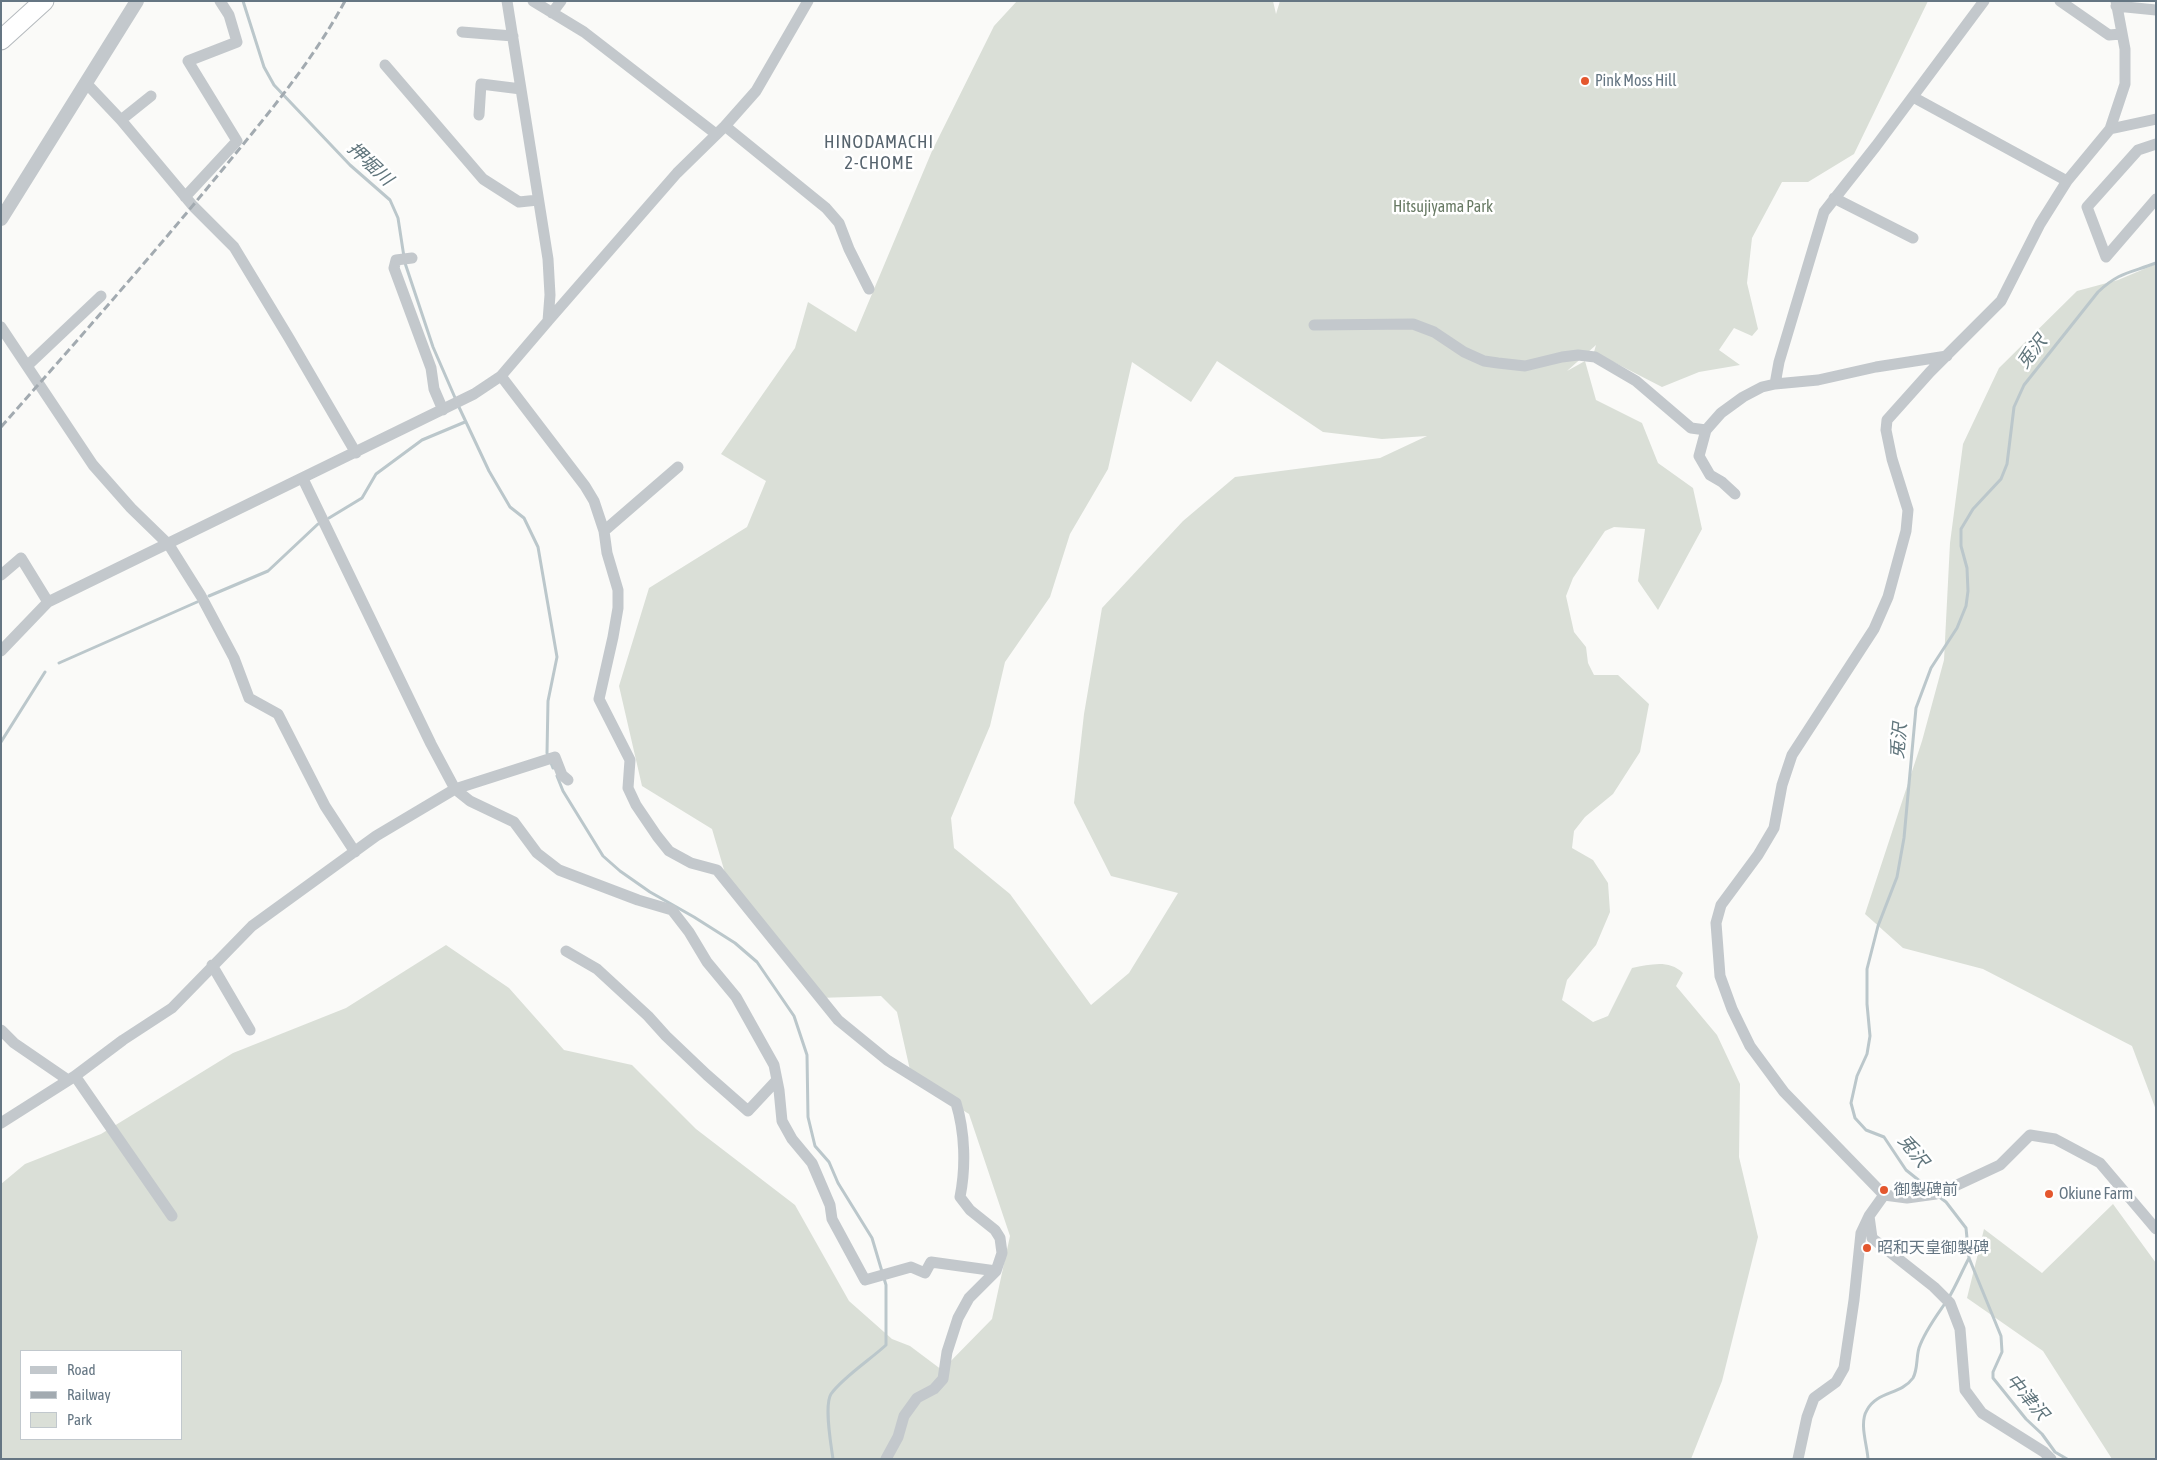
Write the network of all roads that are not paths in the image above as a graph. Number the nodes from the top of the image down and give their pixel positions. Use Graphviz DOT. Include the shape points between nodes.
graph roads {
  1 [pos="44,1"];
  2 [pos="137,1"];
  3 [pos="220,1"];
  4 [pos="507,1"];
  5 [pos="533,1"];
  6 [pos="560,1"];
  7 [pos="808,1"];
  8 [pos="1984,1"];
  9 [pos="2060,1"];
  10 [pos="2116,3"];
  11 [pos="2156,10"];
  12 [pos="552,13"];
  13 [pos="462,32"];
  14 [pos="2121,34"];
  15 [pos="513,36"];
  16 [pos="1,40"];
  17 [pos="385,65"];
  18 [pos="87,84"];
  19 [pos="521,89"];
  20 [pos="151,96"];
  21 [pos="1912,96"];
  22 [pos="478,115"];
  23 [pos="121,120"];
  24 [pos="2154,123"];
  25 [pos="725,126"];
  26 [pos="2110,128"];
  27 [pos="716,134"];
  28 [pos="2156,144"];
  29 [pos="2067,181"];
  30 [pos="185,197"];
  31 [pos="1834,198"];
  32 [pos="2156,199"];
  33 [pos="538,200"];
  34 [pos="1,219"];
  35 [pos="1913,238"];
  36 [pos="411,258"];
  37 [pos="869,289"];
  38 [pos="101,296"];
  39 [pos="548,321"];
  40 [pos="1314,325"];
  41 [pos="1,327"];
  42 [pos="1947,356"];
  43 [pos="27,366"];
  44 [pos="501,376"];
  45 [pos="1775,384"];
  46 [pos="443,410"];
  47 [pos="1706,430"];
  48 [pos="356,453"];
  49 [pos="678,467"];
  50 [pos="303,479"];
  51 [pos="1735,494"];
  52 [pos="604,531"];
  53 [pos="169,544"];
  54 [pos="1,575"];
  55 [pos="48,602"];
  56 [pos="1,651"];
  57 [pos="568,780"];
  58 [pos="455,790"];
  59 [pos="355,852"];
  60 [pos="566,951"];
  61 [pos="212,965"];
  62 [pos="1,1030"];
  63 [pos="250,1030"];
  64 [pos="72,1078"];
  65 [pos="776,1081"];
  66 [pos="1,1123"];
  67 [pos="1884,1195"];
  68 [pos="172,1216"];
  69 [pos="1869,1216"];
  70 [pos="2156,1228"];
  71 [pos="996,1271"];
  72 [pos="886,1459"];
  73 [pos="1798,1459"];
  74 [pos="2051,1459"];
  1 -- 16 [label="highway"];
  2 -- 18 [label="street"];
  3 -- 30 [label="street" via="229,15 237,42 188,61 237,141"];
  4 -- 15 [label="street"];
  5 -- 12 [label="street"];
  6 -- 12 [label="street"];
  7 -- 25 [label="street" via="756,91"];
  8 -- 21 [label="street"];
  9 -- 14 [label="street" via="2109,35"];
  10 -- 11 [label="street"];
  10 -- 14 [label="street"];
  12 -- 27 [label="street" via="584,32"];
  13 -- 15 [label="street"];
  14 -- 26 [label="street" via="2125,84"];
  15 -- 19 [label="street"];
  17 -- 33 [label="street" via="483,179 519,202"];
  18 -- 23 [label="street"];
  18 -- 34 [label="street"];
  19 -- 22 [label="street" via="481,84"];
  19 -- 33 [label="street"];
  20 -- 23 [label="street"];
  21 -- 29 [label="street"];
  21 -- 31 [label="street"];
  23 -- 30 [label="street"];
  24 -- 26 [label="street"];
  25 -- 27 [label="street"];
  25 -- 37 [label="street" via="840,223"];
  26 -- 29 [label="street"];
  27 -- 39 [label="street" via="677,173"];
  28 -- 32 [label="street" via="2138,150 2087,207 2106,257"];
  29 -- 42 [label="street" via="2040,224 2001,301"];
  30 -- 48 [label="street" via="234,247"];
  31 -- 35 [label="street"];
  31 -- 45 [label="street" via="1824,212 1810,253"];
  33 -- 39 [label="street" via="548,259"];
  36 -- 46 [label="street" via="397,260 394,268"];
  38 -- 43 [label="street"];
  39 -- 44 [label="street"];
  40 -- 47 [label="street" via="1413,324 1434,332 1464,352 1498,363 1525,366 1578,355 1595,358 1636,381 1692,428"];
  41 -- 43 [label="street"];
  42 -- 45 [label="street" via="1818,380"];
  42 -- 67 [label="street" via="1887,420 1892,459 1908,510 1906,530 1888,597 1874,629 1792,755 1782,785 1774,828 1721,905 1716,924 1720,976 1750,1046 1784,1092"];
  43 -- 53 [label="street" via="93,465"];
  44 -- 46 [label="street"];
  44 -- 52 [label="street" via="585,486"];
  45 -- 47 [label="street" via="1743,396"];
  46 -- 48 [label="street"];
  47 -- 51 [label="street" via="1699,456 1710,475"];
  48 -- 50 [label="street"];
  49 -- 52 [label="street"];
  50 -- 53 [label="street"];
  50 -- 58 [label="street"];
  52 -- 71 [label="street" via="618,590 618,608 599,699 630,760 628,788 636,805 669,850 690,862 717,870 838,1020 887,1060 956,1103 961,1119 964,1177 960,1197 1000,1238 1002,1252"];
  53 -- 55 [label="street"];
  53 -- 59 [label="street" via="234,658 248,698 278,714 325,806"];
  54 -- 55 [label="street" via="21,558"];
  55 -- 56 [label="street"];
  57 -- 58 [label="street" via="562,775 555,757"];
  58 -- 59 [label="street" via="376,836"];
  58 -- 65 [label="street" via="470,801 514,822 537,853 559,870 672,910 736,997 774,1065"];
  59 -- 61 [label="street" via="252,926"];
  60 -- 65 [label="street" via="597,968 748,1111"];
  61 -- 63 [label="street"];
  61 -- 64 [label="street" via="172,1008"];
  62 -- 64 [label="street" via="14,1043"];
  64 -- 66 [label="street"];
  64 -- 68 [label="street"];
  65 -- 71 [label="street" via="782,1121 812,1163 830,1205 832,1219 866,1280 911,1267 925,1273 931,1262"];
  67 -- 69 [label="street"];
  67 -- 70 [label="street" via="1907,1198 1936,1194 2000,1165 2030,1135 2047,1137 2100,1163"];
  69 -- 73 [label="street" via="1861,1233 1844,1368 1836,1382 1814,1398"];
  69 -- 74 [label="street" via="1872,1238 1934,1286 1950,1303 1960,1329 1965,1390 1976,1406"];
  71 -- 72 [label="street" via="969,1298 958,1318 947,1352 943,1379 917,1398 904,1416 898,1437"];
}
